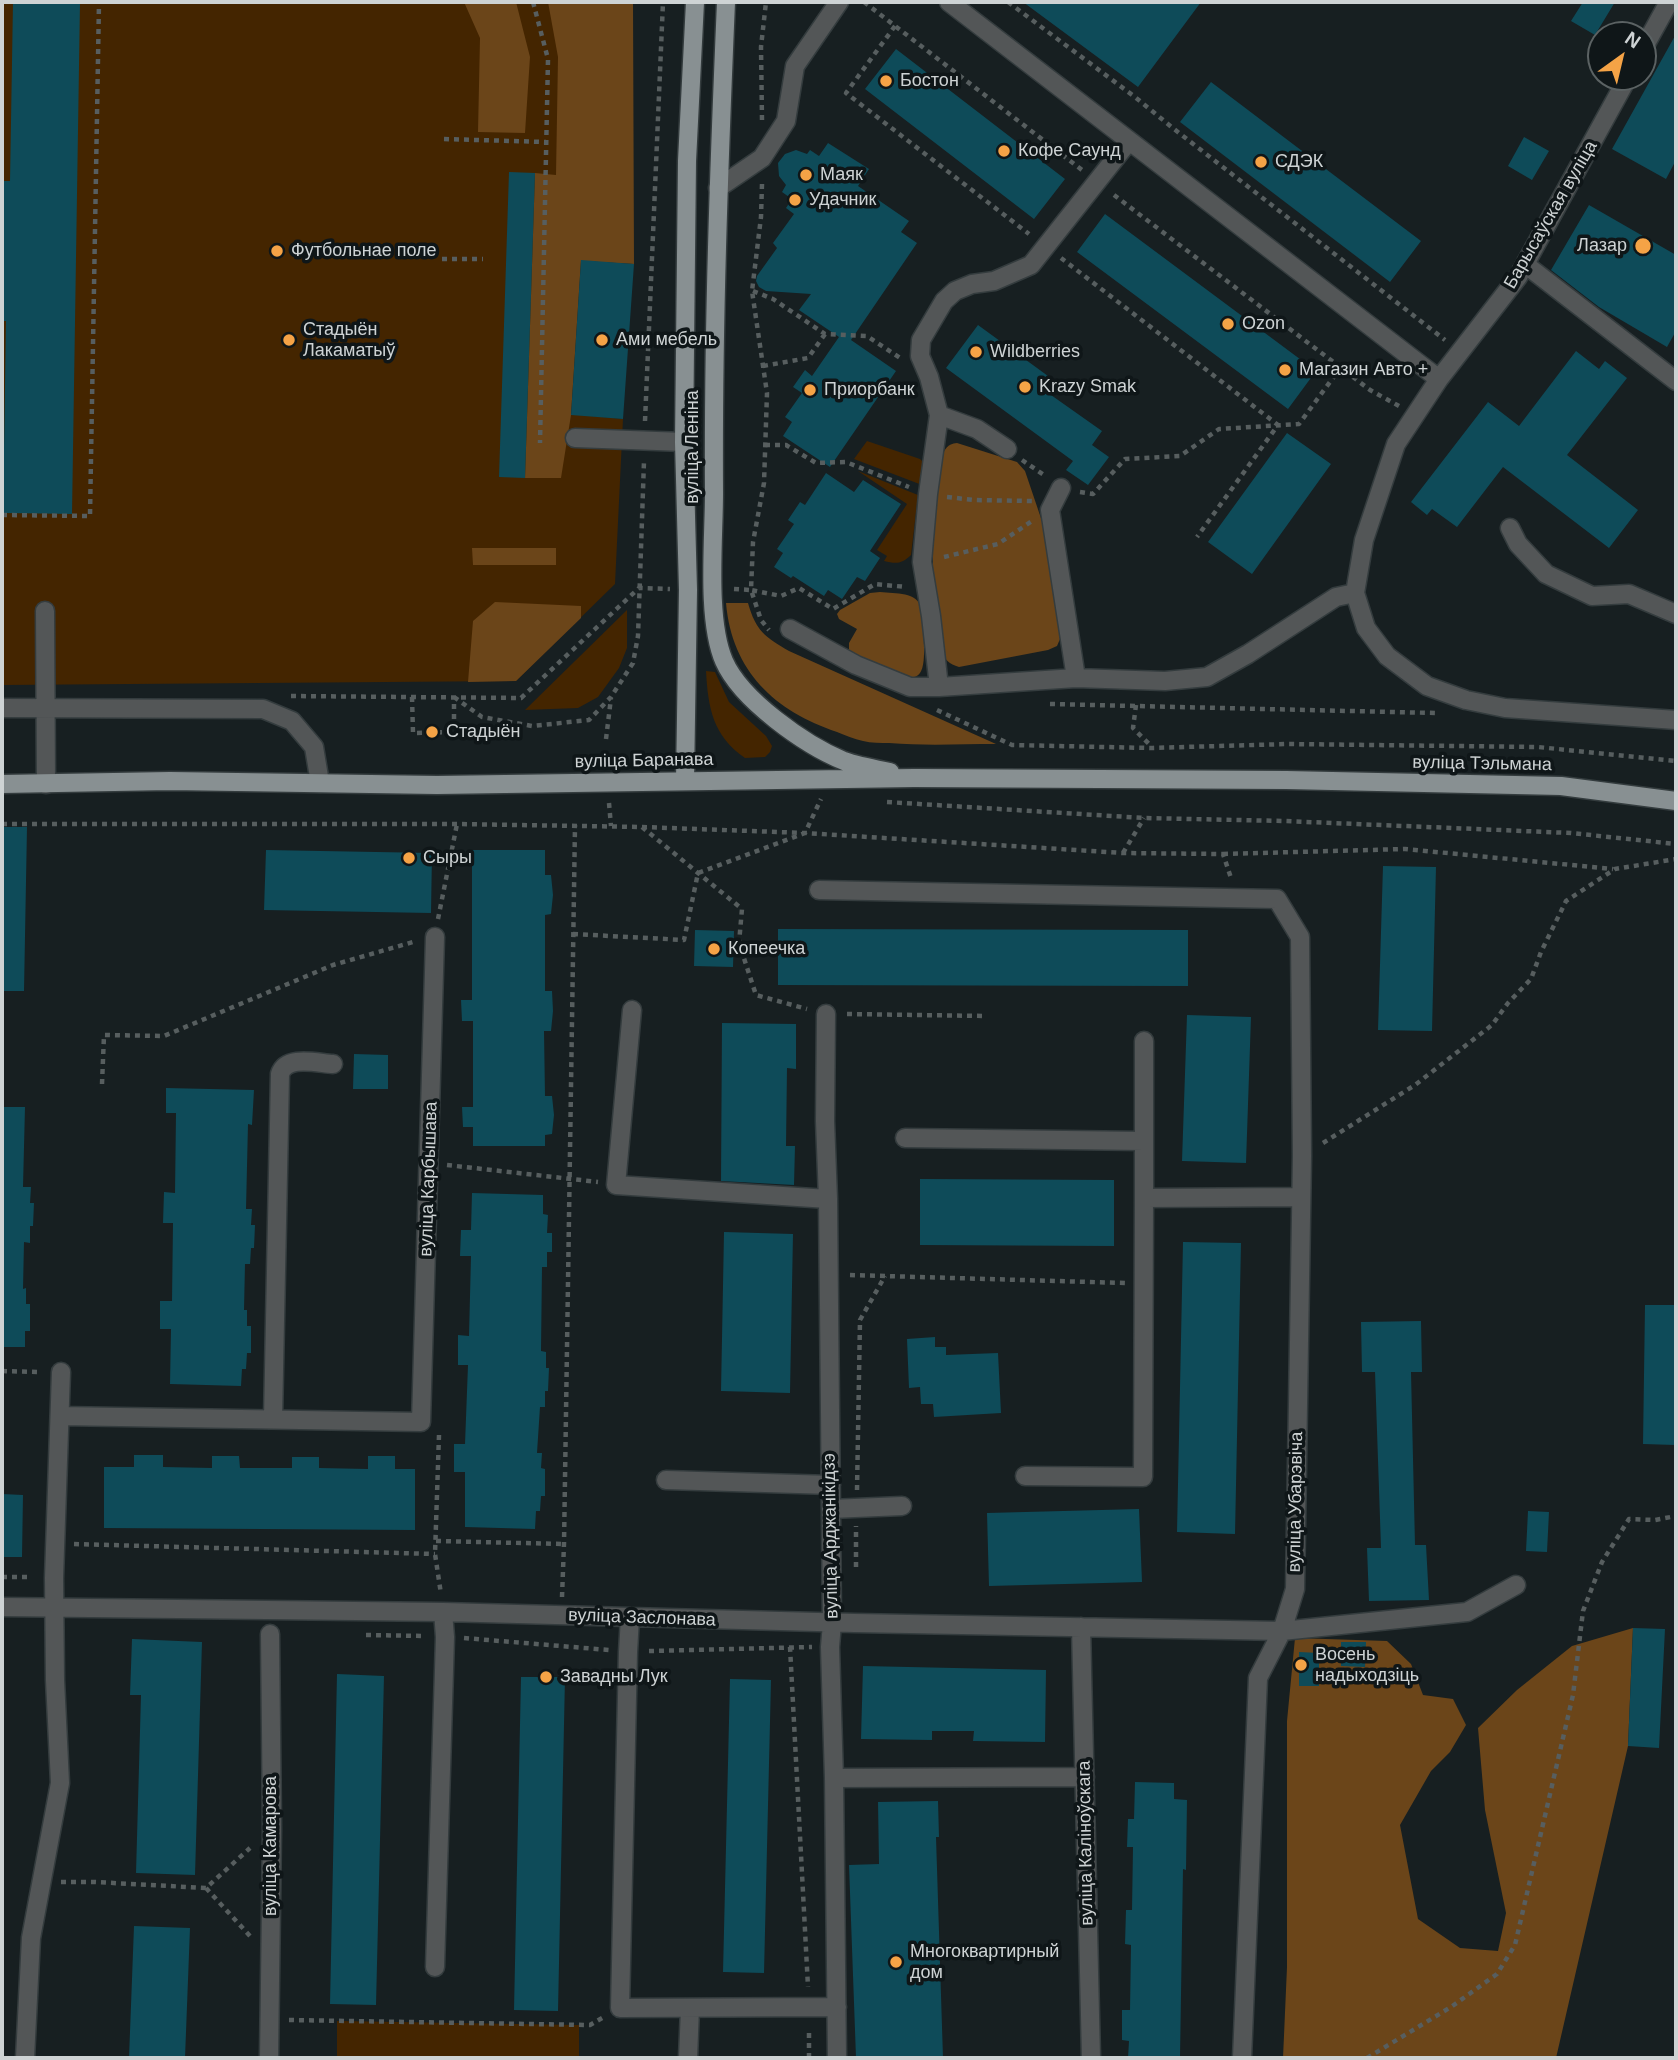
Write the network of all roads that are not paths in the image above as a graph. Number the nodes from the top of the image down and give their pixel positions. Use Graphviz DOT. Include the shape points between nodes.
graph roads {
  1 [pos="695,2"];
  2 [pos="726,2"];
  3 [pos="839,2"];
  4 [pos="949,2"];
  5 [pos="1669,2"];
  6 [pos="1657,24"];
  7 [pos="1620,91"];
  8 [pos="1129,141"];
  9 [pos="718,188"];
  10 [pos="1526,265"];
  11 [pos="1439,379"];
  12 [pos="1676,381"];
  13 [pos="939,415"];
  14 [pos="575,438"];
  15 [pos="684,442"];
  16 [pos="1007,449"];
  17 [pos="1061,488"];
  18 [pos="1510,528"];
  19 [pos="1355,593"];
  20 [pos="45,611"];
  21 [pos="1676,614"];
  22 [pos="790,629"];
  23 [pos="1076,678"];
  24 [pos="939,687"];
  25 [pos="2,708"];
  26 [pos="45,708"];
  27 [pos="1676,720"];
  28 [pos="914,778"];
  29 [pos="1286,780"];
  30 [pos="685,782"];
  31 [pos="320,783"];
  32 [pos="2,784"];
  33 [pos="46,784"];
  34 [pos="1676,801"];
  35 [pos="819,890"];
  36 [pos="435,936"];
  37 [pos="632,1010"];
  38 [pos="825,1014"];
  39 [pos="1144,1041"];
  40 [pos="332,1064"];
  41 [pos="905,1138"];
  42 [pos="1144,1141"];
  43 [pos="1300,1197"];
  44 [pos="1144,1198"];
  45 [pos="828,1199"];
  46 [pos="61,1372"];
  47 [pos="60,1416"];
  48 [pos="273,1419"];
  49 [pos="1025,1476"];
  50 [pos="666,1480"];
  51 [pos="831,1485"];
  52 [pos="902,1506"];
  53 [pos="831,1509"];
  54 [pos="1516,1585"];
  55 [pos="2,1607"];
  56 [pos="55,1607"];
  57 [pos="443,1612"];
  58 [pos="630,1617"];
  59 [pos="832,1623"];
  60 [pos="1081,1627"];
  61 [pos="1282,1631"];
  62 [pos="270,1634"];
  63 [pos="1085,1777"];
  64 [pos="834,1778"];
  65 [pos="435,1967"];
  66 [pos="837,2007"];
  67 [pos="690,2008"];
  68 [pos="24,2058"];
  69 [pos="270,2058"];
  70 [pos="688,2058"];
  71 [pos="837,2058"];
  72 [pos="1091,2058"];
  73 [pos="1242,2058"];
  1 -- 15 [label="main road, вуліца Леніна" via="687,161"];
  2 -- 9 [label="main road, вуліца Леніна"];
  3 -- 9 [label="street" via="795,66 786,121 762,158"];
  4 -- 8 [label="street"];
  5 -- 6 [label="street"];
  7 -- 10 [label="street, Барысаўская вуліца"];
  8 -- 11 [label="street"];
  8 -- 13 [label="street" via="1031,265 994,281 955,290 944,301 921,340 920,356"];
  9 -- 28 [label="main road, вуліца Леніна" via="713,589 724,661 758,704 808,743 845,761"];
  10 -- 11 [label="street, Барысаўская вуліца"];
  10 -- 12 [label="street"];
  11 -- 19 [label="street, Барысаўская вуліца" via="1396,444 1364,540"];
  13 -- 16 [label="street" via="977,429"];
  13 -- 24 [label="street" via="922,562"];
  14 -- 15 [label="street"];
  15 -- 30 [label="main road, вуліца Леніна" via="688,590"];
  17 -- 23 [label="street" via="1050,509"];
  18 -- 21 [label="street" via="1518,544 1546,574 1592,596 1629,594"];
  19 -- 23 [label="street" via="1336,597 1207,677 1166,681"];
  19 -- 27 [label="street" via="1366,628 1387,656 1427,686 1505,708"];
  20 -- 26 [label="street"];
  22 -- 24 [label="street" via="909,687"];
  23 -- 24 [label="street"];
  25 -- 26 [label="street"];
  26 -- 31 [label="street" via="264,709 292,721 314,747"];
  26 -- 33 [label="street"];
  28 -- 29 [label="main road, вуліца Баранава"];
  28 -- 30 [label="main road, вуліца Баранава"];
  29 -- 34 [label="main road, вуліца Тэльмана" via="1561,786"];
  30 -- 31 [label="main road, вуліца Баранава"];
  31 -- 33 [label="main road, вуліца Баранава"];
  32 -- 33 [label="main road, вуліца Баранава"];
  35 -- 43 [label="street, вуліца Убарэвіча" via="1277,899 1300,937"];
  36 -- 48 [label="street, вуліца Карбышава" via="421,1422"];
  37 -- 45 [label="street" via="616,1185"];
  38 -- 45 [label="street, вуліца Арджанікідзэ"];
  39 -- 42 [label="street"];
  40 -- 48 [label="street" via="289,1062 279,1074"];
  41 -- 42 [label="street"];
  42 -- 44 [label="street"];
  43 -- 44 [label="street"];
  43 -- 61 [label="street, вуліца Убарэвіча" via="1295,1589"];
  44 -- 49 [label="street" via="1143,1477"];
  45 -- 51 [label="street, вуліца Арджанікідзэ"];
  46 -- 47 [label="street"];
  47 -- 48 [label="street"];
  47 -- 56 [label="street"];
  50 -- 51 [label="street"];
  51 -- 53 [label="street, вуліца Арджанікідзэ"];
  52 -- 53 [label="street"];
  53 -- 59 [label="street, вуліца Арджанікідзэ"];
  54 -- 61 [label="street, вуліца Заслонава" via="1466,1612"];
  55 -- 56 [label="street, вуліца Заслонава"];
  56 -- 57 [label="street, вуліца Заслонава"];
  56 -- 68 [label="street" via="60,1783 31,1938"];
  57 -- 58 [label="street, вуліца Заслонава"];
  57 -- 65 [label="street"];
  58 -- 59 [label="street, вуліца Заслонава"];
  58 -- 67 [label="street" via="620,2008"];
  59 -- 60 [label="street, вуліца Заслонава"];
  59 -- 64 [label="street, вуліца Арджанікідзэ"];
  60 -- 61 [label="street, вуліца Заслонава"];
  60 -- 63 [label="street, вуліца Каліноўскага"];
  61 -- 73 [label="street, вуліца Убарэвіча" via="1258,1678"];
  62 -- 69 [label="street, вуліца Камарова"];
  63 -- 64 [label="street"];
  63 -- 72 [label="street, вуліца Каліноўскага"];
  64 -- 66 [label="street, вуліца Арджанікідзэ"];
  66 -- 67 [label="street"];
  66 -- 71 [label="street, вуліца Арджанікідзэ"];
  67 -- 70 [label="street"];
}
